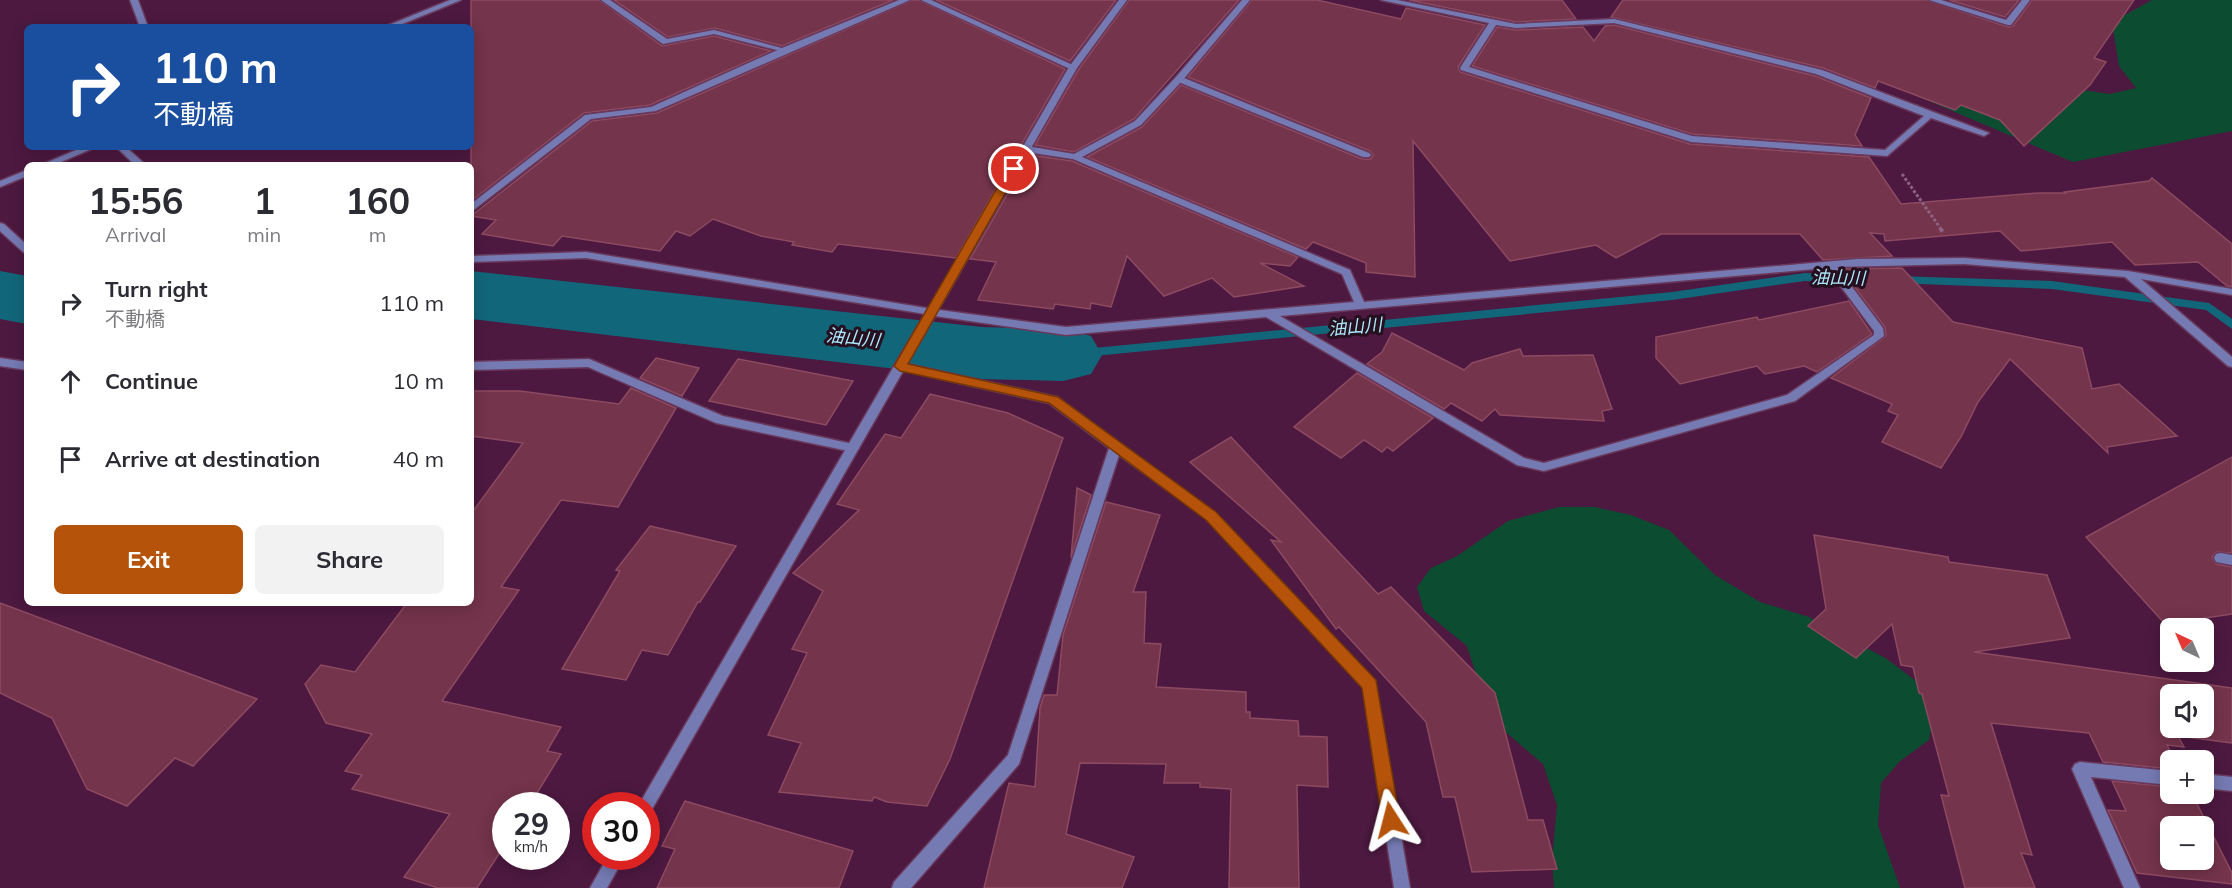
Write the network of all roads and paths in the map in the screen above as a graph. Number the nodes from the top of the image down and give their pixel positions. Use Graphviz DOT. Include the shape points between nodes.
graph roads {
  1 [pos="134,0"];
  2 [pos="457,0"];
  3 [pos="605,0"];
  4 [pos="906,0"];
  5 [pos="925,0"];
  6 [pos="1123,0"];
  7 [pos="1246,0"];
  8 [pos="1385,0"];
  9 [pos="1933,0"];
  10 [pos="2026,0"];
  11 [pos="1494,22"];
  12 [pos="143,24"];
  13 [pos="396,24"];
  14 [pos="785,50"];
  15 [pos="1073,67"];
  16 [pos="1179,79"];
  17 [pos="1930,115"];
  18 [pos="1984,133"];
  19 [pos="1026,149"];
  20 [pos="84,150"];
  21 [pos="124,150"];
  22 [pos="1887,153"];
  23 [pos="1366,155"];
  24 [pos="1075,158"];
  25 [pos="54,162"];
  26 [pos="138,162"];
  27 [pos="24,174"];
  28 [pos="0,184"];
  29 [pos="474,207"];
  30 [pos="1927,211"];
  31 [pos="0,226"];
  32 [pos="24,247"];
  33 [pos="474,259"];
  34 [pos="1830,264"];
  35 [pos="2128,274"];
  36 [pos="2232,292"];
  37 [pos="1361,306"];
  38 [pos="932,312"];
  39 [pos="1270,315"];
  40 [pos="0,362"];
  41 [pos="2232,363"];
  42 [pos="24,366"];
  43 [pos="474,366"];
  44 [pos="900,366"];
  45 [pos="1116,446"];
  46 [pos="853,448"];
  47 [pos="2160,777"];
  48 [pos="2214,782"];
  49 [pos="2232,784"];
  50 [pos="654,792"];
  51 [pos="609,870"];
  52 [pos="598,888"];
  53 [pos="900,888"];
  54 [pos="1402,888"];
  55 [pos="2132,888"];
  1 -- 12 [label="street"];
  2 -- 13 [label="street"];
  3 -- 14 [label="street" via="666,42 714,32"];
  4 -- 14 [label="street"];
  5 -- 15 [label="street"];
  6 -- 15 [label="street"];
  7 -- 16 [label="street"];
  8 -- 11 [label="street"];
  9 -- 10 [label="street" via="2008,22"];
  11 -- 17 [label="street" via="1516,26 1614,21 1819,72"];
  11 -- 22 [label="street" via="1464,68 1690,139"];
  14 -- 29 [label="street" via="652,109 588,117"];
  15 -- 19 [label="street"];
  16 -- 23 [label="street"];
  16 -- 24 [label="street" via="1138,123"];
  17 -- 18 [label="street"];
  17 -- 22 [label="street"];
  19 -- 24 [label="street"];
  19 -- 38 [label="street"];
  20 -- 25 [label="street"];
  21 -- 26 [label="street"];
  22 -- 30 [label="path"];
  24 -- 37 [label="street" via="1346,272"];
  27 -- 28 [label="street"];
  31 -- 32 [label="street"];
  33 -- 38 [label="street" via="586,255"];
  34 -- 35 [label="street" via="1964,261"];
  34 -- 37 [label="street"];
  34 -- 39 [label="street" via="1879,336 1791,398 1544,466 1521,462"];
  35 -- 36 [label="street"];
  35 -- 41 [label="street"];
  37 -- 39 [label="street"];
  38 -- 39 [label="street" via="1066,331"];
  38 -- 44 [label="street"];
  40 -- 42 [label="street"];
  43 -- 46 [label="street" via="589,363 720,420"];
  44 -- 45 [label="street" via="1053,400"];
  44 -- 46 [label="street"];
  45 -- 53 [label="street" via="1014,759"];
  45 -- 54 [label="street" via="1211,516 1370,685"];
  46 -- 50 [label="street"];
  47 -- 55 [label="street" via="2080,769"];
  48 -- 49 [label="street"];
  51 -- 52 [label="street"];
}
